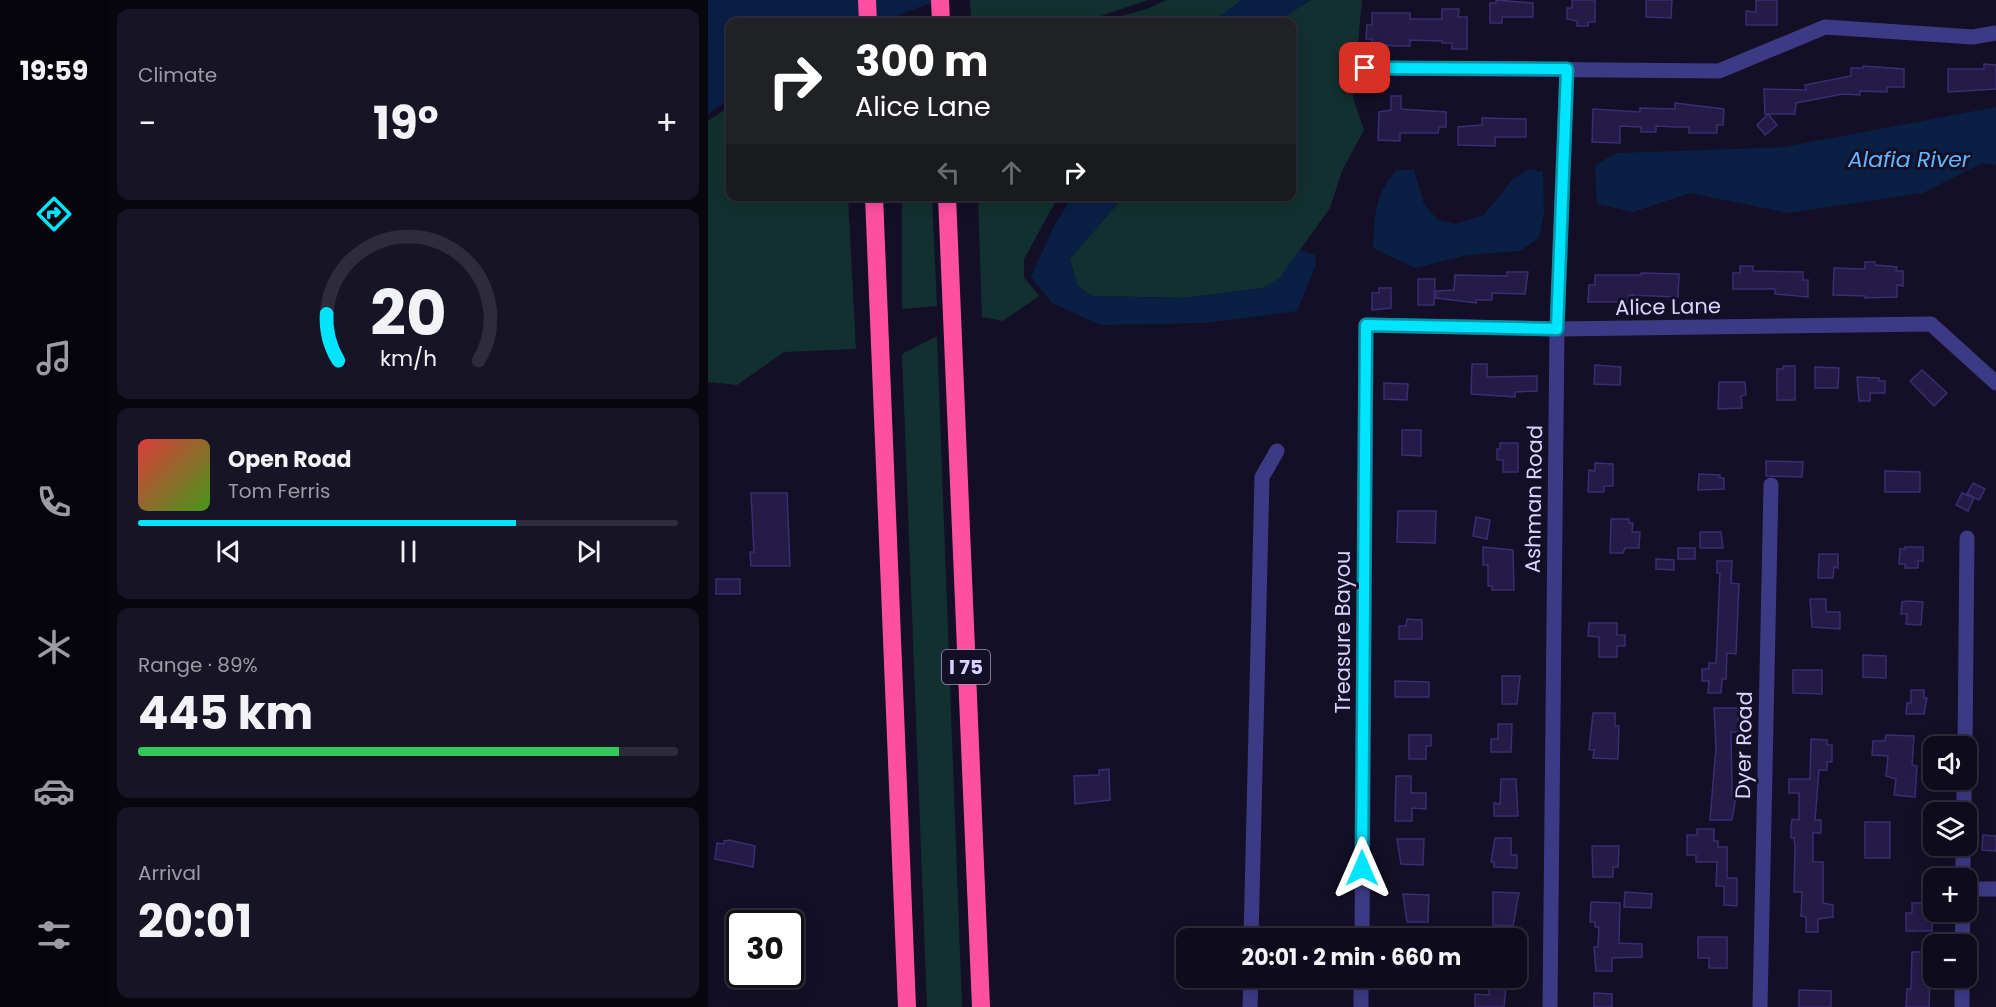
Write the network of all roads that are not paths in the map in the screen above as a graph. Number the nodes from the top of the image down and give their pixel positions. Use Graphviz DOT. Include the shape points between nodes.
graph roads {
  1 [pos="867,0"];
  2 [pos="940,0"];
  3 [pos="868,18"];
  4 [pos="941,18"];
  5 [pos="1996,33"];
  6 [pos="1365,68"];
  7 [pos="1567,69"];
  8 [pos="874,201"];
  9 [pos="947,201"];
  10 [pos="1366,325"];
  11 [pos="1557,329"];
  12 [pos="1996,384"];
  13 [pos="1277,451"];
  14 [pos="1771,485"];
  15 [pos="1967,538"];
  16 [pos="1965,736"];
  17 [pos="1977,889"];
  18 [pos="1996,889"];
  19 [pos="1251,928"];
  20 [pos="1362,928"];
  21 [pos="1251,988"];
  22 [pos="1361,988"];
  23 [pos="1962,988"];
  24 [pos="907,1007"];
  25 [pos="981,1007"];
  26 [pos="1250,1007"];
  27 [pos="1361,1007"];
  28 [pos="1550,1007"];
  29 [pos="1760,1007"];
  30 [pos="1962,1007"];
  1 -- 3 [label="highway"];
  2 -- 4 [label="highway"];
  5 -- 7 [label="street" via="1972,37 1825,27 1719,71"];
  6 -- 7 [label="street"];
  7 -- 11 [label="street, Ashman Road"];
  8 -- 24 [label="highway"];
  9 -- 25 [label="highway, I 75"];
  10 -- 11 [label="street, Alice Lane"];
  10 -- 20 [label="street, Treasure Bayou"];
  11 -- 12 [label="street, Alice Lane" via="1931,324"];
  11 -- 28 [label="street, Ashman Road"];
  13 -- 19 [label="street" via="1262,477"];
  14 -- 29 [label="street, Dyer Road"];
  15 -- 16 [label="street"];
  17 -- 18 [label="street"];
  21 -- 26 [label="street"];
  22 -- 27 [label="street"];
  23 -- 30 [label="street"];
}
